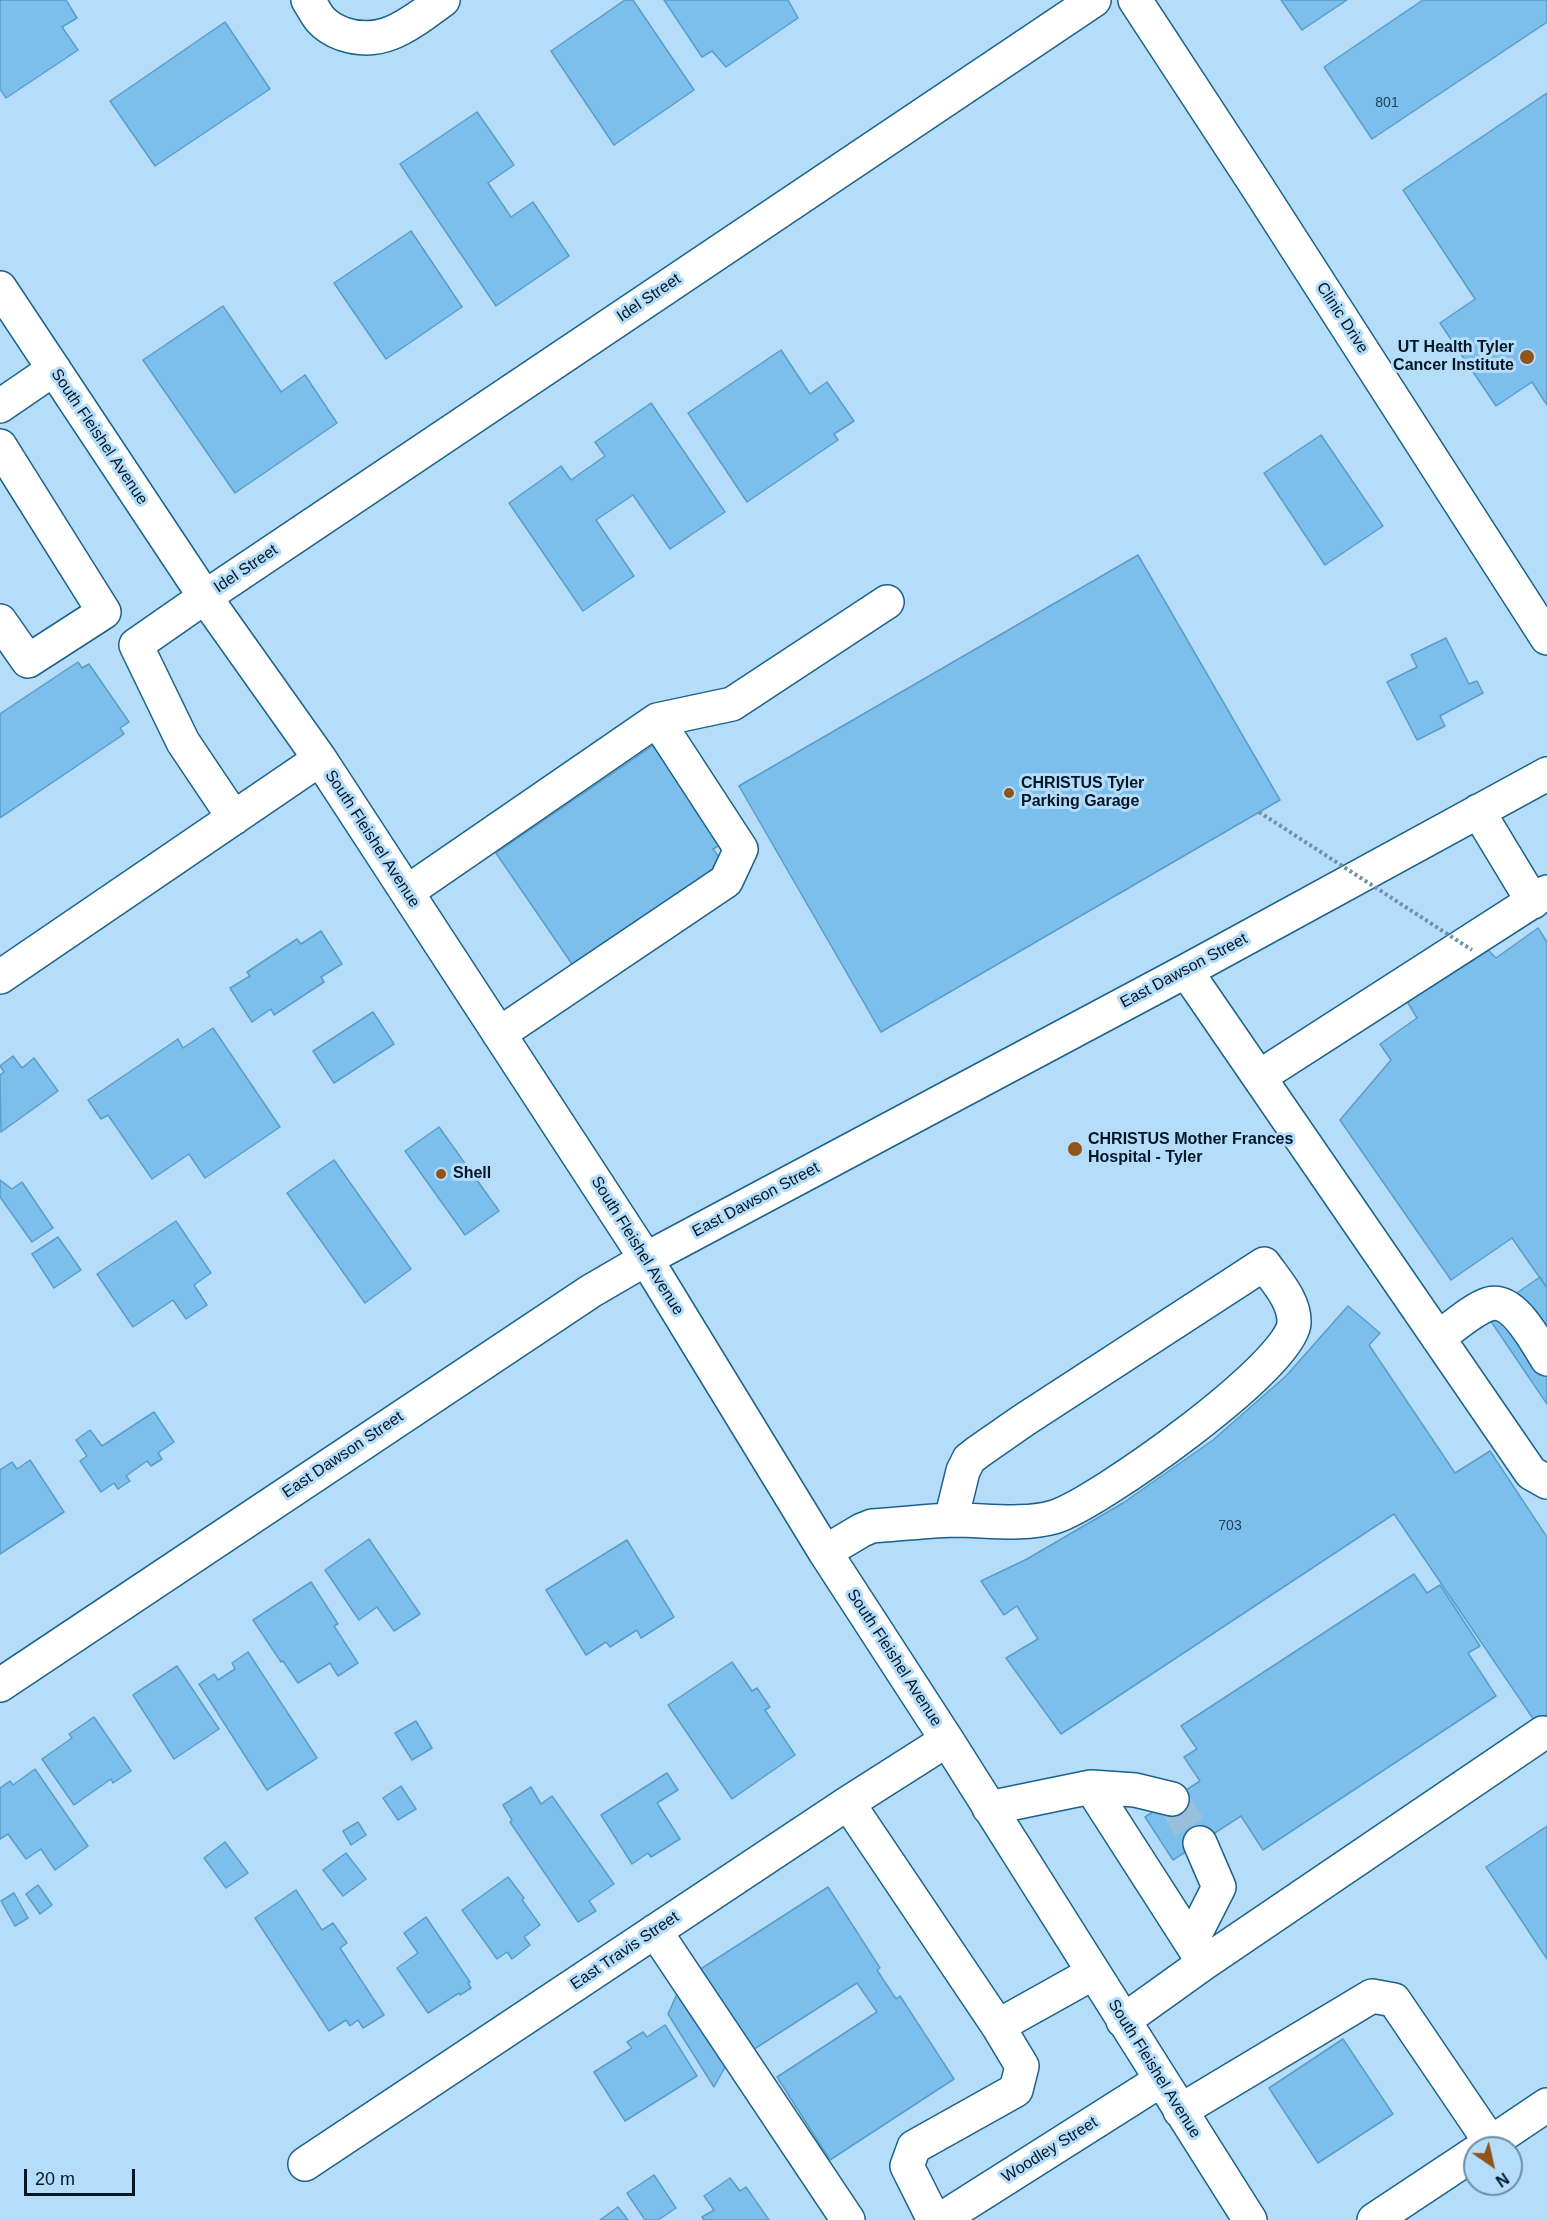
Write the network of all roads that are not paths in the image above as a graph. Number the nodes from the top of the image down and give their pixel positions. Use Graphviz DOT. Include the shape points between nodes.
graph roads {
  1 [pos="308,0"];
  2 [pos="443,0"];
  3 [pos="1094,0"];
  4 [pos="1135,0"];
  5 [pos="0,288"];
  6 [pos="54,369"];
  7 [pos="0,405"];
  8 [pos="0,446"];
  9 [pos="205,597"];
  10 [pos="887,602"];
  11 [pos="104,612"];
  12 [pos="0,621"];
  13 [pos="1544,628"];
  14 [pos="136,645"];
  15 [pos="657,720"];
  16 [pos="320,759"];
  17 [pos="1547,774"];
  18 [pos="1478,811"];
  19 [pos="234,818"];
  20 [pos="407,892"];
  21 [pos="1540,897"];
  22 [pos="1186,971"];
  23 [pos="0,977"];
  24 [pos="499,1034"];
  25 [pos="1259,1077"];
  26 [pos="646,1259"];
  27 [pos="1438,1338"];
  28 [pos="1547,1359"];
  29 [pos="1547,1482"];
  30 [pos="951,1521"];
  31 [pos="825,1552"];
  32 [pos="0,1685"];
  33 [pos="1543,1733"];
  34 [pos="947,1740"];
  35 [pos="1091,1787"];
  36 [pos="1172,1799"];
  37 [pos="848,1803"];
  38 [pos="989,1808"];
  39 [pos="1200,1843"];
  40 [pos="655,1931"];
  41 [pos="1197,1952"];
  42 [pos="1093,1973"];
  43 [pos="1123,2021"];
  44 [pos="998,2026"];
  45 [pos="1161,2080"];
  46 [pos="1547,2105"];
  47 [pos="1180,2111"];
  48 [pos="1476,2136"];
  49 [pos="1501,2136"];
  50 [pos="1463,2161"];
  51 [pos="305,2164"];
  52 [pos="848,2220"];
  53 [pos="934,2220"];
  54 [pos="940,2220"];
  55 [pos="1250,2220"];
  56 [pos="1374,2220"];
  1 -- 2 [label="street" via="321,20 336,32 377,39 401,29"];
  3 -- 9 [label="street, Idel Street"];
  4 -- 13 [label="street, Clinic Drive"];
  5 -- 6 [label="street, South Fleishel Avenue"];
  6 -- 7 [label="street"];
  6 -- 9 [label="street, South Fleishel Avenue"];
  8 -- 11 [label="street"];
  9 -- 14 [label="street, Idel Street"];
  9 -- 16 [label="street, South Fleishel Avenue"];
  10 -- 15 [label="street" via="732,705"];
  11 -- 12 [label="street" via="28,661"];
  11 -- 14 [label="street"];
  14 -- 19 [label="street" via="183,742"];
  15 -- 20 [label="street"];
  15 -- 24 [label="street" via="741,849 726,881"];
  16 -- 19 [label="street"];
  16 -- 20 [label="street, South Fleishel Avenue"];
  17 -- 18 [label="street, East Dawson Street"];
  18 -- 21 [label="street"];
  18 -- 22 [label="street, East Dawson Street"];
  19 -- 23 [label="street"];
  20 -- 24 [label="street, South Fleishel Avenue"];
  21 -- 25 [label="street"];
  22 -- 25 [label="street"];
  22 -- 26 [label="street, East Dawson Street"];
  24 -- 26 [label="street, South Fleishel Avenue"];
  25 -- 27 [label="street"];
  26 -- 31 [label="street, South Fleishel Avenue"];
  26 -- 32 [label="street, East Dawson Street" via="562,1308"];
  27 -- 28 [label="street" via="1481,1308 1500,1304 1516,1314"];
  27 -- 29 [label="street" via="1531,1473"];
  30 -- 30 [label="street" via="1036,1520 1070,1511 1193,1429 1284,1347 1291,1336 1295,1325 1288,1299 1264,1264 969,1459"];
  30 -- 31 [label="street" via="872,1526"];
  31 -- 34 [label="street, South Fleishel Avenue"];
  33 -- 41 [label="street"];
  34 -- 37 [label="street, East Travis Street"];
  34 -- 38 [label="street, South Fleishel Avenue"];
  35 -- 36 [label="street" via="1135,1790"];
  35 -- 38 [label="street"];
  35 -- 41 [label="street"];
  37 -- 40 [label="street, East Travis Street"];
  37 -- 44 [label="street"];
  38 -- 42 [label="street, South Fleishel Avenue"];
  39 -- 41 [label="street" via="1219,1887"];
  40 -- 51 [label="street, East Travis Street"];
  40 -- 52 [label="street"];
  41 -- 43 [label="street"];
  42 -- 43 [label="street, South Fleishel Avenue"];
  42 -- 44 [label="street"];
  43 -- 45 [label="street, South Fleishel Avenue"];
  44 -- 53 [label="street" via="1022,2066 1016,2090 914,2146 907,2166"];
  45 -- 47 [label="street, South Fleishel Avenue"];
  45 -- 54 [label="street, Woodley Street"];
  46 -- 49 [label="street"];
  47 -- 48 [label="street" via="1372,1996 1394,2000"];
  47 -- 55 [label="street, South Fleishel Avenue"];
  50 -- 56 [label="street"];
}
